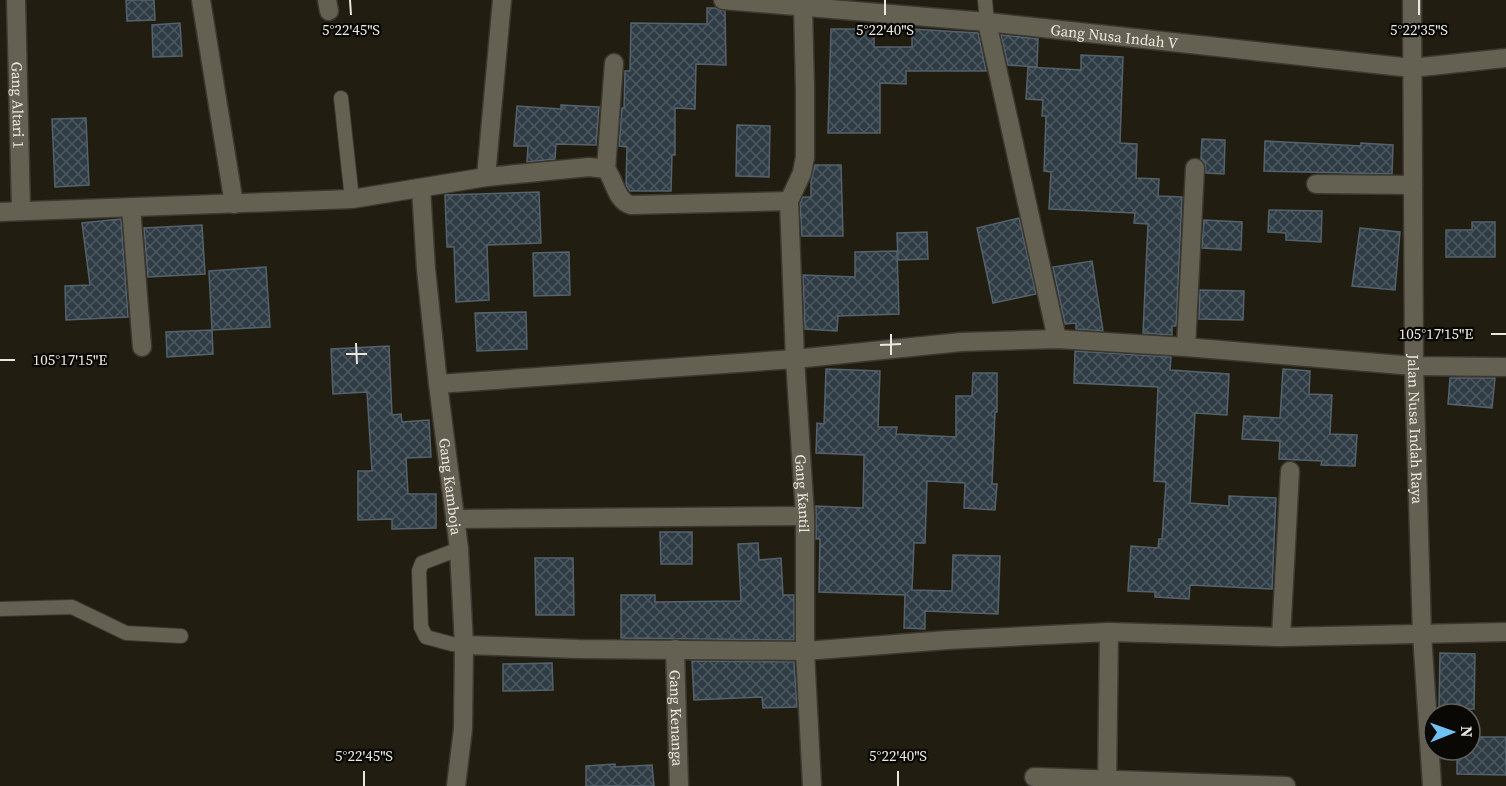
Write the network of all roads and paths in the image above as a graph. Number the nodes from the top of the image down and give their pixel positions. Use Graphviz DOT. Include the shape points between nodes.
graph roads {
  1 [pos="16,0"];
  2 [pos="201,0"];
  3 [pos="502,0"];
  4 [pos="723,0"];
  5 [pos="985,0"];
  6 [pos="1412,0"];
  7 [pos="803,7"];
  8 [pos="987,22"];
  9 [pos="1506,58"];
  10 [pos="614,63"];
  11 [pos="1412,68"];
  12 [pos="341,98"];
  13 [pos="1195,168"];
  14 [pos="606,169"];
  15 [pos="486,177"];
  16 [pos="1316,184"];
  17 [pos="1413,185"];
  18 [pos="421,188"];
  19 [pos="352,198"];
  20 [pos="789,201"];
  21 [pos="234,204"];
  22 [pos="131,207"];
  23 [pos="21,210"];
  24 [pos="0,212"];
  25 [pos="1058,339"];
  26 [pos="142,347"];
  27 [pos="1186,347"];
  28 [pos="795,358"];
  29 [pos="1414,366"];
  30 [pos="1506,367"];
  31 [pos="438,384"];
  32 [pos="1290,471"];
  33 [pos="805,516"];
  34 [pos="455,519"];
  35 [pos="459,549"];
  36 [pos="0,609"];
  37 [pos="1109,632"];
  38 [pos="1506,632"];
  39 [pos="1422,634"];
  40 [pos="181,636"];
  41 [pos="1281,637"];
  42 [pos="464,645"];
  43 [pos="675,649"];
  44 [pos="805,651"];
  45 [pos="1034,777"];
  46 [pos="1107,782"];
  47 [pos="456,786"];
  48 [pos="679,786"];
  49 [pos="812,786"];
  50 [pos="1286,786"];
  51 [pos="1432,786"];
  1 -- 23 [label="street, Gang Altari 1"];
  2 -- 21 [label="street"];
  3 -- 15 [label="street"];
  4 -- 7 [label="street, Gang Nusa Indah V"];
  5 -- 8 [label="lane"];
  6 -- 11 [label="street, Jalan Nusa Indah Raya"];
  7 -- 8 [label="street, Gang Nusa Indah V"];
  7 -- 20 [label="street" via="805,157"];
  8 -- 11 [label="street, Gang Nusa Indah V"];
  8 -- 25 [label="street"];
  9 -- 11 [label="street, Gang Nusa Indah V"];
  10 -- 14 [label="street"];
  11 -- 17 [label="street, Jalan Nusa Indah Raya"];
  12 -- 19 [label="lane"];
  13 -- 27 [label="street"];
  14 -- 15 [label="street" via="589,167"];
  14 -- 20 [label="street" via="620,199 631,205"];
  15 -- 18 [label="street"];
  16 -- 17 [label="street"];
  17 -- 29 [label="street, Jalan Nusa Indah Raya"];
  18 -- 19 [label="street"];
  18 -- 31 [label="street, Gang Kamboja"];
  19 -- 21 [label="street"];
  20 -- 28 [label="street, Gang Kantil"];
  21 -- 22 [label="street"];
  22 -- 23 [label="street"];
  22 -- 26 [label="street"];
  23 -- 24 [label="street"];
  25 -- 27 [label="street"];
  25 -- 28 [label="street" via="961,342"];
  27 -- 29 [label="street"];
  28 -- 31 [label="street"];
  28 -- 33 [label="street, Gang Kantil"];
  29 -- 30 [label="street"];
  29 -- 39 [label="street, Jalan Nusa Indah Raya"];
  31 -- 34 [label="street, Gang Kamboja"];
  32 -- 41 [label="street"];
  33 -- 34 [label="street"];
  33 -- 44 [label="street, Gang Kantil"];
  34 -- 35 [label="street, Gang Kamboja"];
  35 -- 42 [label="street, Gang Kamboja"];
  35 -- 42 [label="lane" via="422,563 421,627 426,637"];
  36 -- 40 [label="lane" via="72,607 126,633"];
  37 -- 41 [label="street"];
  37 -- 44 [label="street"];
  37 -- 46 [label="street"];
  38 -- 39 [label="street"];
  39 -- 41 [label="street"];
  39 -- 51 [label="street, Jalan Nusa Indah Raya"];
  42 -- 43 [label="street"];
  42 -- 47 [label="street, Gang Kamboja" via="463,729"];
  43 -- 44 [label="street"];
  43 -- 48 [label="street, Gang Kenanga"];
  44 -- 49 [label="street, Gang Kantil"];
  45 -- 46 [label="street"];
  46 -- 50 [label="street"];
}
